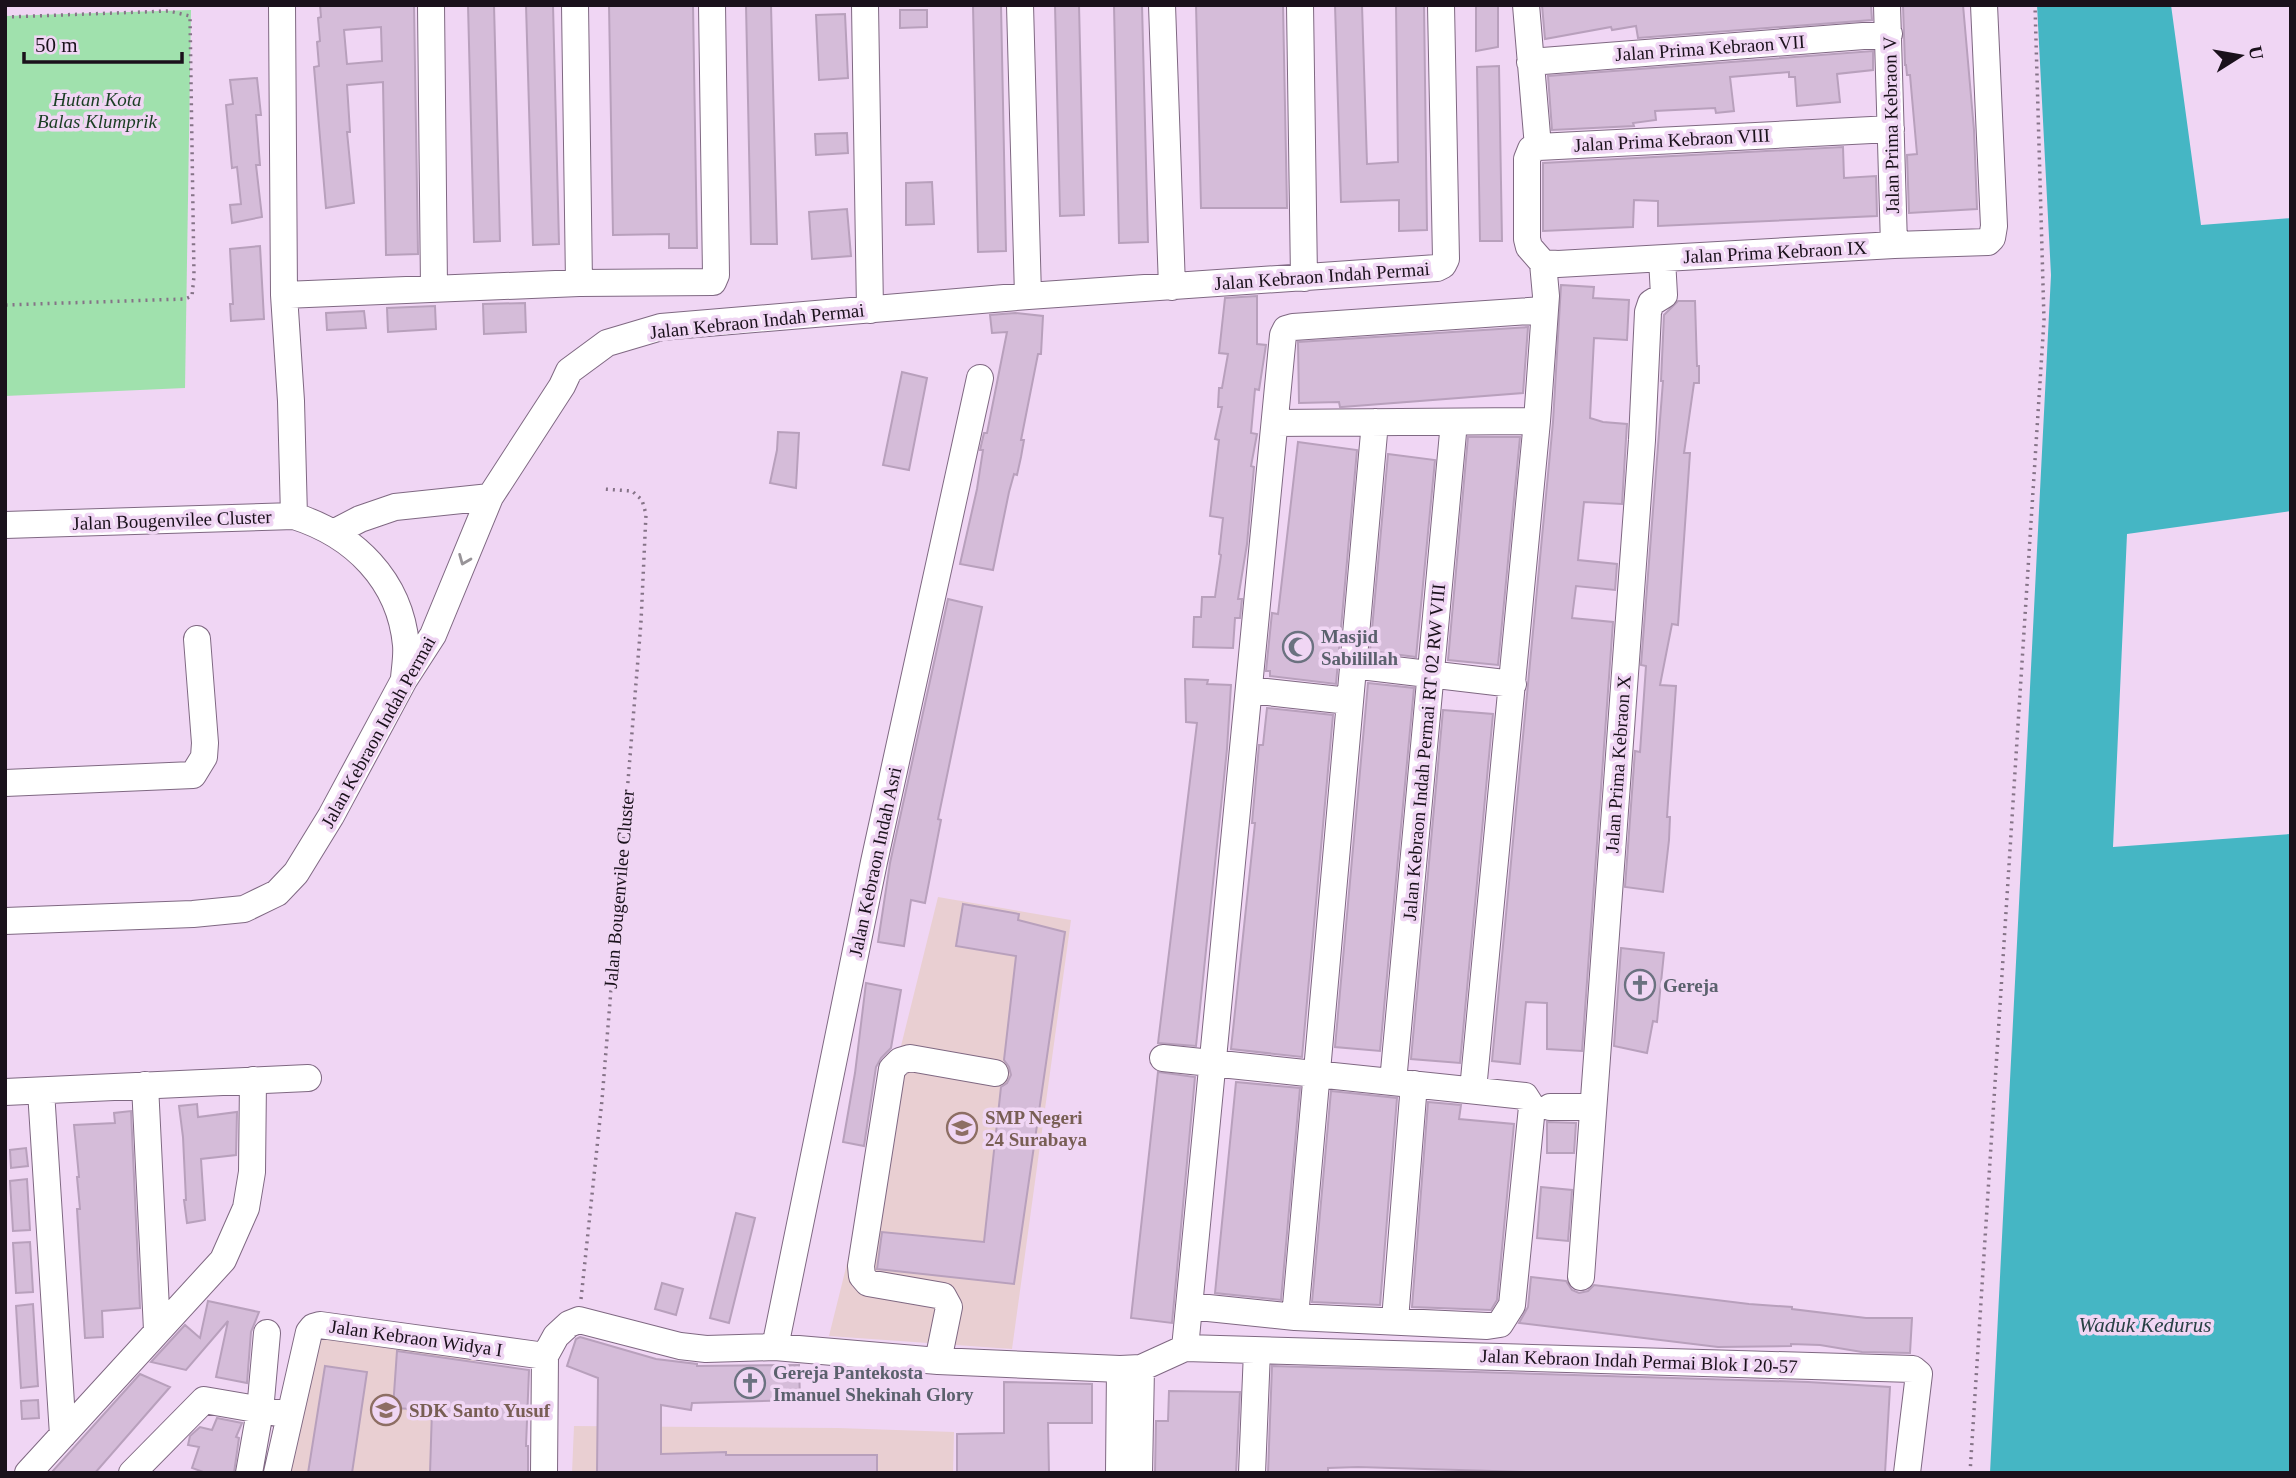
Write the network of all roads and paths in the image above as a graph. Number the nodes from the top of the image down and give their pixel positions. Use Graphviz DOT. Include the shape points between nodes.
graph roads {
  1 [pos="282,5"];
  2 [pos="431,5"];
  3 [pos="575,5"];
  4 [pos="712,5"];
  5 [pos="865,5"];
  6 [pos="1020,5"];
  7 [pos="1162,5"];
  8 [pos="1300,5"];
  9 [pos="1441,5"];
  10 [pos="1526,5"];
  11 [pos="1887,5"];
  12 [pos="1984,5"];
  13 [pos="2035,5"];
  14 [pos="5,17"];
  15 [pos="1889,34"];
  16 [pos="1530,62"];
  17 [pos="1891,129"];
  18 [pos="1538,147"];
  19 [pos="1894,245"];
  20 [pos="1663,274"];
  21 [pos="1304,278"];
  22 [pos="579,283"];
  23 [pos="434,287"];
  24 [pos="1172,287"];
  25 [pos="1544,287"];
  26 [pos="284,295"];
  27 [pos="1028,296"];
  28 [pos="5,305"];
  29 [pos="870,310"];
  30 [pos="980,378"];
  31 [pos="1537,421"];
  32 [pos="1375,422"];
  33 [pos="1454,422"];
  34 [pos="1275,423"];
  35 [pos="603,489"];
  36 [pos="490,497"];
  37 [pos="294,516"];
  38 [pos="5,525"];
  39 [pos="335,532"];
  40 [pos="197,639"];
  41 [pos="1352,665"];
  42 [pos="1431,674"];
  43 [pos="404,680"];
  44 [pos="1513,684"];
  45 [pos="1249,690"];
  46 [pos="1349,701"];
  47 [pos="5,783"];
  48 [pos="5,921"];
  49 [pos="1163,1058"];
  50 [pos="1212,1063"];
  51 [pos="995,1073"];
  52 [pos="1315,1074"];
  53 [pos="308,1078"];
  54 [pos="253,1080"];
  55 [pos="1404,1083"];
  56 [pos="145,1085"];
  57 [pos="1473,1090"];
  58 [pos="41,1091"];
  59 [pos="5,1092"];
  60 [pos="1550,1107"];
  61 [pos="1593,1107"];
  62 [pos="1581,1277"];
  63 [pos="1189,1306"];
  64 [pos="1295,1317"];
  65 [pos="579,1320"];
  66 [pos="1395,1320"];
  67 [pos="157,1331"];
  68 [pos="267,1333"];
  69 [pos="775,1347"];
  70 [pos="1185,1348"];
  71 [pos="1257,1351"];
  72 [pos="545,1356"];
  73 [pos="938,1361"];
  74 [pos="1130,1368"];
  75 [pos="260,1411"];
  76 [pos="290,1415"];
  77 [pos="63,1434"];
  78 [pos="1129,1461"];
  79 [pos="29,1473"];
  80 [pos="132,1473"];
  81 [pos="249,1473"];
  82 [pos="277,1473"];
  83 [pos="544,1473"];
  84 [pos="1252,1473"];
  85 [pos="1907,1473"];
  86 [pos="1970,1473"];
  1 -- 26 [label="street"];
  2 -- 23 [label="street"];
  3 -- 22 [label="street"];
  4 -- 22 [label="street" via="715,279 709,283"];
  5 -- 29 [label="street"];
  6 -- 27 [label="street"];
  7 -- 24 [label="street"];
  8 -- 21 [label="street"];
  9 -- 21 [label="street, Jalan Kebraon Indah Permai" via="1446,262 1437,268"];
  10 -- 16 [label="street"];
  11 -- 15 [label="street, Jalan Prima Kebraon V"];
  12 -- 19 [label="street, Jalan Prima Kebraon IX" via="1992,238 1984,244"];
  13 -- 86 [label="path" via="2044,320"];
  14 -- 28 [label="path" via="169,11 190,16 194,276 192,296 185,299"];
  15 -- 16 [label="street, Jalan Prima Kebraon VII"];
  15 -- 17 [label="street, Jalan Prima Kebraon V"];
  16 -- 18 [label="street"];
  17 -- 18 [label="street, Jalan Prima Kebraon VIII"];
  17 -- 19 [label="street, Jalan Prima Kebraon V"];
  18 -- 25 [label="street" via="1531,149 1527,159 1527,239"];
  19 -- 20 [label="street, Jalan Prima Kebraon IX"];
  20 -- 25 [label="street, Jalan Prima Kebraon IX"];
  20 -- 61 [label="street, Jalan Prima Kebraon X" via="1663,297 1649,307"];
  21 -- 24 [label="street, Jalan Kebraon Indah Permai"];
  22 -- 23 [label="street"];
  23 -- 26 [label="street"];
  24 -- 27 [label="street, Jalan Kebraon Indah Permai"];
  25 -- 31 [label="street"];
  25 -- 34 [label="street" via="1286,330"];
  26 -- 37 [label="street"];
  27 -- 29 [label="street, Jalan Kebraon Indah Permai"];
  29 -- 36 [label="street, Jalan Kebraon Indah Permai" via="661,327 607,343 566,378"];
  30 -- 69 [label="street, Jalan Kebraon Indah Asri" via="874,862"];
  31 -- 33 [label="street"];
  31 -- 44 [label="street"];
  32 -- 33 [label="street"];
  32 -- 34 [label="street"];
  32 -- 41 [label="street"];
  33 -- 42 [label="street, Jalan Kebraon Indah Permai RT 02 RW VIII"];
  34 -- 45 [label="street"];
  35 -- 65 [label="path, Jalan Bougenvilee Cluster" via="632,491 642,500 646,514 602,1100"];
  36 -- 39 [label="street" via="395,507"];
  36 -- 43 [label="street, Jalan Kebraon Indah Permai, one-way" via="433,635"];
  37 -- 38 [label="street, Jalan Bougenvilee Cluster"];
  37 -- 39 [label="street, Jalan Bougenvilee Cluster"];
  39 -- 43 [label="street, Jalan Bougenvilee Cluster" via="362,553 384,580 399,611 406,645"];
  40 -- 47 [label="street" via="204,757 193,775"];
  41 -- 42 [label="street"];
  41 -- 46 [label="street"];
  42 -- 44 [label="street"];
  42 -- 55 [label="street, Jalan Kebraon Indah Permai RT 02 RW VIII"];
  43 -- 48 [label="street, Jalan Kebraon Indah Permai" via="331,816 296,873 277,893 244,909 206,913"];
  44 -- 57 [label="street"];
  45 -- 46 [label="street"];
  45 -- 50 [label="street"];
  46 -- 52 [label="street"];
  49 -- 50 [label="street"];
  50 -- 52 [label="street"];
  50 -- 63 [label="street"];
  51 -- 73 [label="street" via="910,1058 892,1069 860,1266 869,1283 948,1300"];
  52 -- 55 [label="street"];
  52 -- 64 [label="street"];
  53 -- 54 [label="street"];
  54 -- 56 [label="street"];
  54 -- 67 [label="street" via="252,1172 246,1208 223,1260"];
  55 -- 57 [label="street"];
  55 -- 66 [label="street, Jalan Kebraon Indah Permai RT 02 RW VIII"];
  56 -- 58 [label="street"];
  56 -- 67 [label="street"];
  57 -- 66 [label="street" via="1525,1096 1533,1113 1512,1306 1500,1324 1487,1326"];
  58 -- 59 [label="street"];
  58 -- 77 [label="street"];
  60 -- 61 [label="street"];
  61 -- 62 [label="street, Jalan Prima Kebraon X"];
  63 -- 64 [label="street"];
  63 -- 70 [label="street"];
  64 -- 66 [label="street"];
  65 -- 69 [label="street" via="680,1346"];
  65 -- 72 [label="street" via="556,1336"];
  67 -- 77 [label="street"];
  68 -- 75 [label="street"];
  69 -- 73 [label="street"];
  70 -- 71 [label="street"];
  70 -- 74 [label="street"];
  71 -- 84 [label="street"];
  71 -- 85 [label="street, Jalan Kebraon Indah Permai Blok I 20-57" via="1913,1369 1919,1374"];
  72 -- 76 [label="street, Jalan Kebraon Widya I" via="313,1326"];
  72 -- 83 [label="street"];
  73 -- 74 [label="street"];
  74 -- 78 [label="street"];
  75 -- 76 [label="street"];
  75 -- 80 [label="street" via="204,1400"];
  75 -- 81 [label="street"];
  76 -- 82 [label="street, Jalan Kebraon Widya I"];
  77 -- 79 [label="street"];
}
